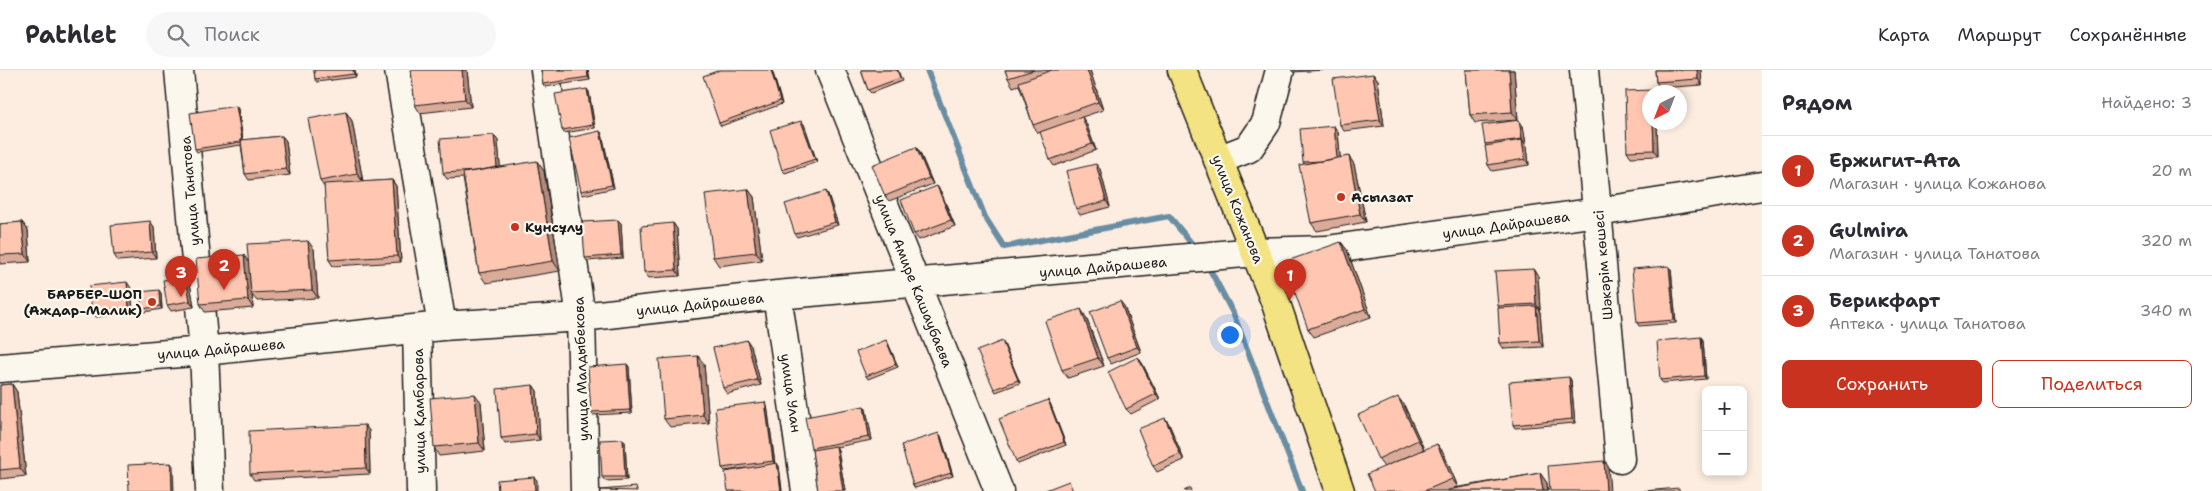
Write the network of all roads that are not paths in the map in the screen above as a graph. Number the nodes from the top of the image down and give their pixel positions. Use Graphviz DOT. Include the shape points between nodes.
graph roads {
  1 [pos="179,70"];
  2 [pos="399,70"];
  3 [pos="545,70"];
  4 [pos="830,70"];
  5 [pos="1182,70"];
  6 [pos="1280,70"];
  7 [pos="1584,70"];
  8 [pos="1218,160"];
  9 [pos="1762,186"];
  10 [pos="1598,212"];
  11 [pos="1255,252"];
  12 [pos="914,284"];
  13 [pos="777,295"];
  14 [pos="581,317"];
  15 [pos="430,328"];
  16 [pos="204,351"];
  17 [pos="0,368"];
  18 [pos="1620,459"];
  19 [pos="210,491"];
  20 [pos="421,491"];
  21 [pos="585,491"];
  22 [pos="806,491"];
  23 [pos="999,491"];
  24 [pos="1340,491"];
  1 -- 16 [label="street, улица Танатова"];
  2 -- 15 [label="street"];
  3 -- 14 [label="street, улица Малдыбекова"];
  4 -- 12 [label="street, улица Амире Кашаубаева"];
  5 -- 8 [label="main road, улица Кожанова"];
  6 -- 8 [label="street" via="1266,123 1249,148"];
  7 -- 10 [label="street, Шәкәрім көшесі"];
  8 -- 11 [label="main road, улица Кожанова"];
  9 -- 10 [label="street, улица Дайрашева"];
  10 -- 11 [label="street, улица Дайрашева" via="1327,250"];
  10 -- 18 [label="street, Шәкәрім көшесі"];
  11 -- 12 [label="street, улица Дайрашева"];
  11 -- 24 [label="main road, улица Кожанова"];
  12 -- 13 [label="street, улица Дайрашева"];
  12 -- 23 [label="street, улица Амире Кашаубаева"];
  13 -- 14 [label="street, улица Дайрашева"];
  13 -- 22 [label="street, улица Улан"];
  14 -- 15 [label="street, улица Дайрашева"];
  14 -- 21 [label="street, улица Малдыбекова"];
  15 -- 16 [label="street, улица Дайрашева"];
  15 -- 20 [label="street, улица Қамбарова"];
  16 -- 17 [label="street, улица Дайрашева"];
  16 -- 19 [label="street, улица Танатова"];
}
